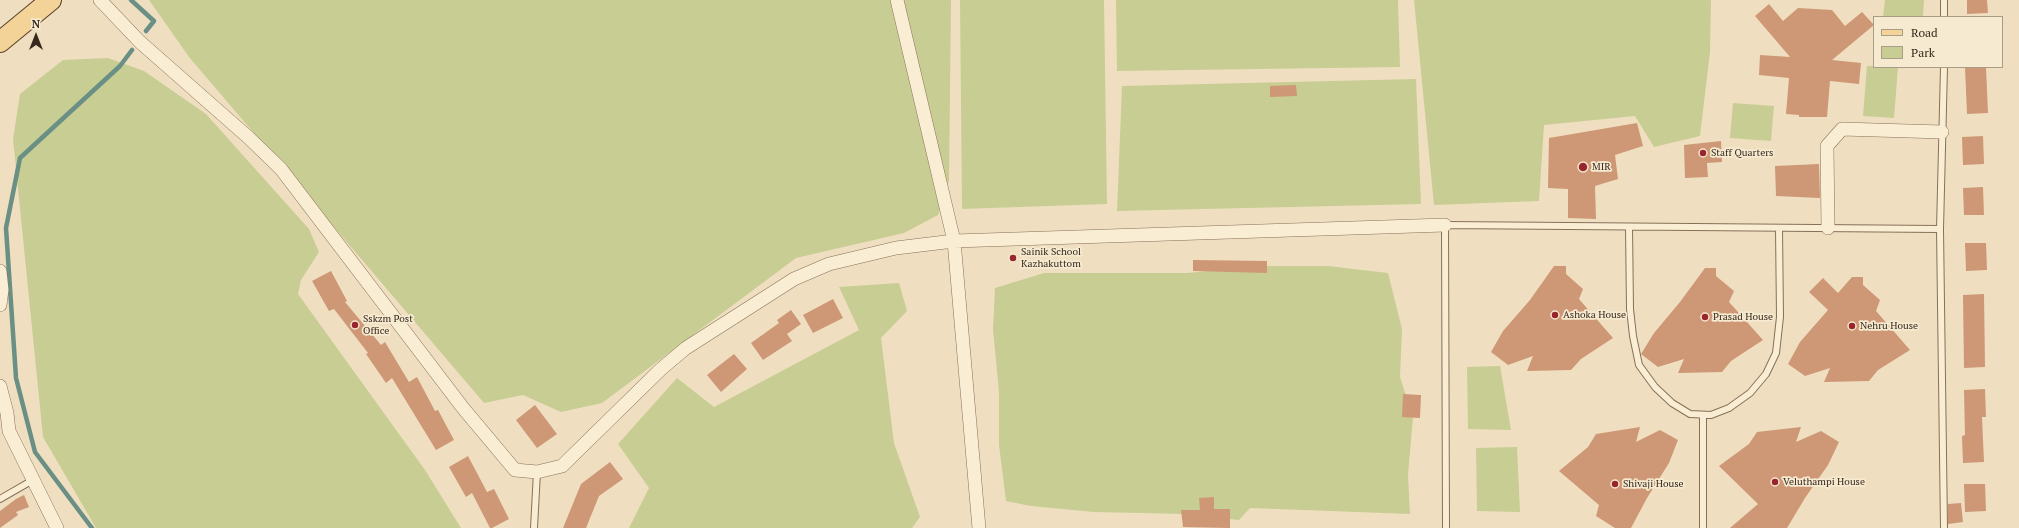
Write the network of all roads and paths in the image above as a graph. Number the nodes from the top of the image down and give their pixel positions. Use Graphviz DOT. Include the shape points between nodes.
graph roads {
  1 [pos="51,0"];
  2 [pos="100,0"];
  3 [pos="897,0"];
  4 [pos="1944,0"];
  5 [pos="1944,16"];
  6 [pos="0,42"];
  7 [pos="1944,68"];
  8 [pos="1942,132"];
  9 [pos="1445,225"];
  10 [pos="1629,227"];
  11 [pos="1779,228"];
  12 [pos="1828,228"];
  13 [pos="1940,229"];
  14 [pos="954,241"];
  15 [pos="0,271"];
  16 [pos="0,305"];
  17 [pos="0,386"];
  18 [pos="4,415"];
  19 [pos="1703,415"];
  20 [pos="537,472"];
  21 [pos="34,480"];
  22 [pos="0,499"];
  23 [pos="57,528"];
  24 [pos="534,528"];
  25 [pos="979,528"];
  26 [pos="1446,528"];
  27 [pos="1703,528"];
  28 [pos="1944,528"];
  1 -- 6 [label="main road"];
  2 -- 20 [label="street" via="140,42 281,169 463,408 515,470"];
  3 -- 14 [label="street"];
  4 -- 5 [label="lane"];
  7 -- 8 [label="lane"];
  8 -- 12 [label="street" via="1842,129 1827,146"];
  8 -- 13 [label="lane"];
  9 -- 10 [label="lane"];
  9 -- 14 [label="street"];
  9 -- 26 [label="lane"];
  10 -- 11 [label="lane"];
  10 -- 19 [label="lane" via="1630,309 1639,365 1655,388 1672,403 1690,414"];
  11 -- 12 [label="lane"];
  11 -- 19 [label="lane" via="1780,317 1776,353 1766,374 1750,393 1729,408 1711,415"];
  12 -- 13 [label="lane"];
  13 -- 28 [label="lane"];
  14 -- 20 [label="street" via="896,248 829,264 794,279 686,348 661,369 562,466"];
  14 -- 25 [label="street"];
  15 -- 16 [label="street"];
  17 -- 18 [label="street"];
  18 -- 21 [label="street" via="9,431"];
  19 -- 27 [label="lane"];
  20 -- 24 [label="lane"];
  21 -- 22 [label="lane"];
  21 -- 23 [label="street"];
}
